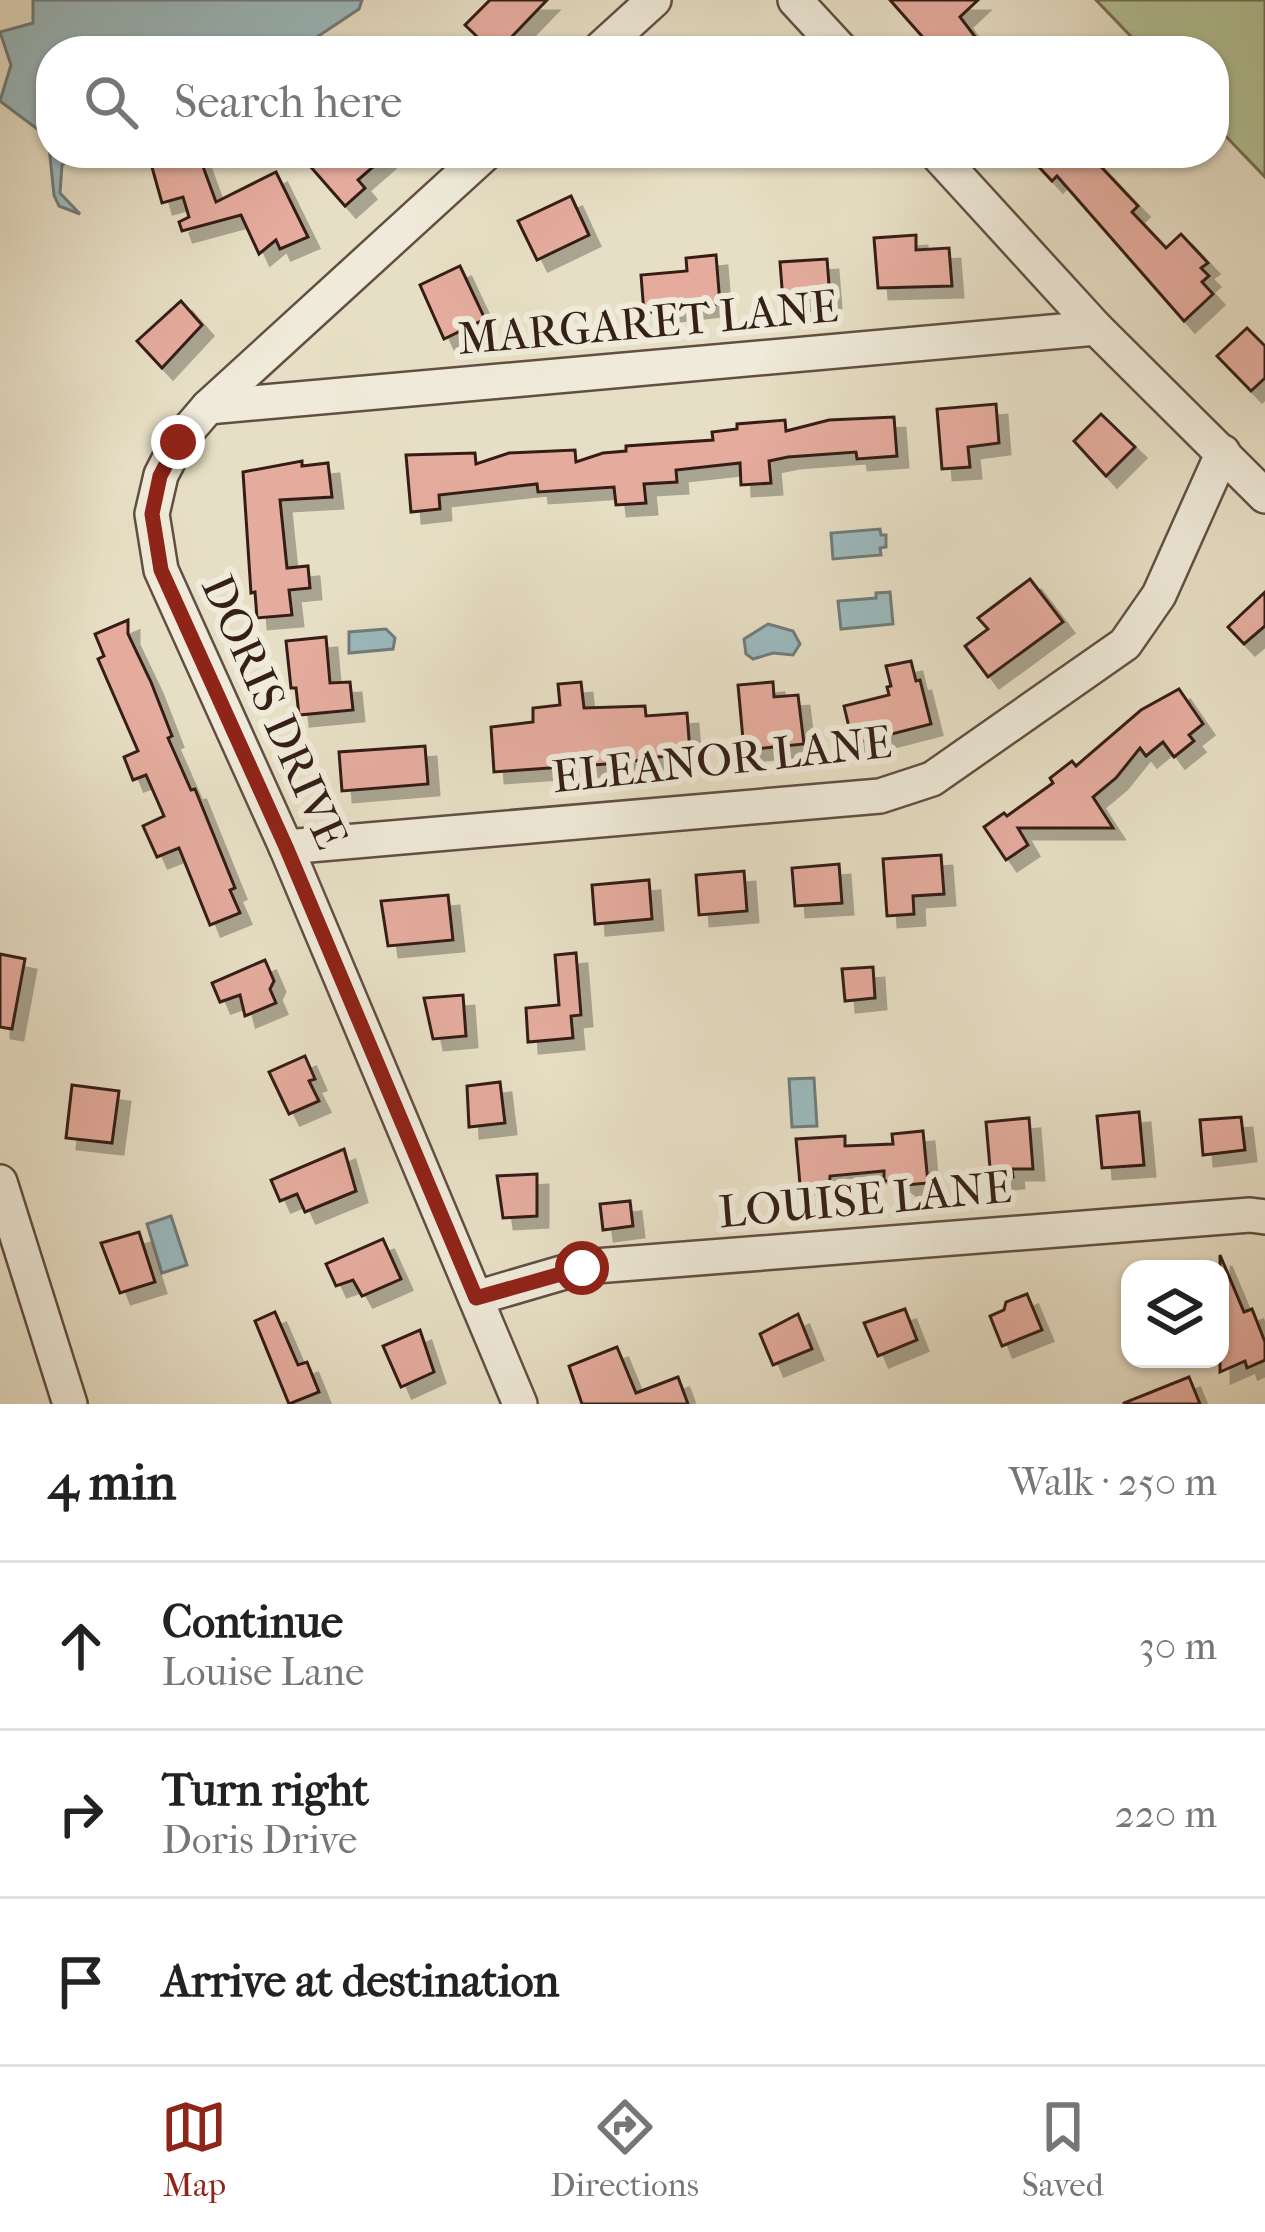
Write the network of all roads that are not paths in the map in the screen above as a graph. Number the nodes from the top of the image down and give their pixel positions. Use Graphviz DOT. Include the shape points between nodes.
graph roads {
  1 [pos="654,0"];
  2 [pos="795,0"];
  3 [pos="614,36"];
  4 [pos="828,36"];
  5 [pos="470,168"];
  6 [pos="950,168"];
  7 [pos="1096,328"];
  8 [pos="208,407"];
  9 [pos="1223,452"];
  10 [pos="1265,496"];
  11 [pos="286,847"];
  12 [pos="0,1182"];
  13 [pos="1265,1217"];
  14 [pos="476,1298"];
  15 [pos="70,1404"];
  16 [pos="520,1404"];
  1 -- 3 [label="street"];
  2 -- 4 [label="street"];
  5 -- 8 [label="street, DORIS DRIVE"];
  6 -- 7 [label="street"];
  7 -- 8 [label="street, MARGARET LANE"];
  7 -- 9 [label="street"];
  8 -- 11 [label="street, DORIS DRIVE" via="160,476 154,541"];
  9 -- 10 [label="street"];
  9 -- 11 [label="street, ELEANOR LANE" via="1159,595 1125,644 932,779 880,796"];
  11 -- 14 [label="street, DORIS DRIVE"];
  12 -- 15 [label="street"];
  13 -- 14 [label="street, LOUISE LANE" via="582,1268"];
  14 -- 16 [label="street, DORIS DRIVE"];
}
